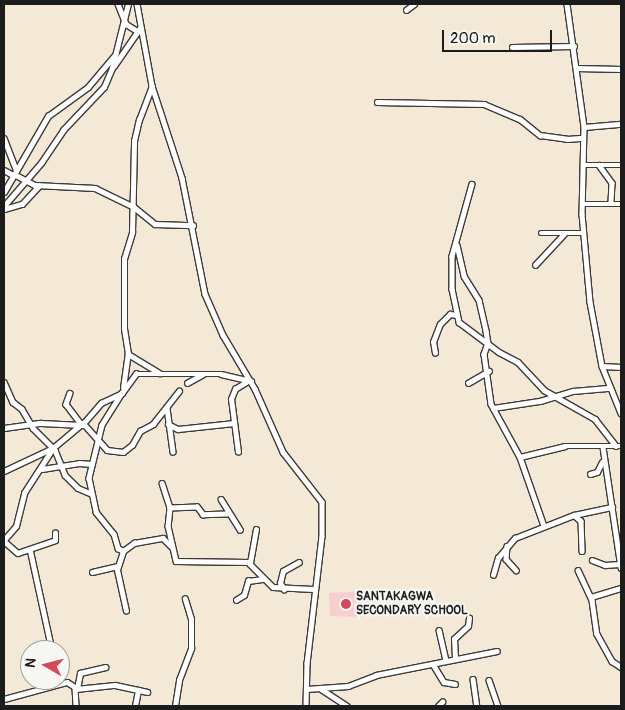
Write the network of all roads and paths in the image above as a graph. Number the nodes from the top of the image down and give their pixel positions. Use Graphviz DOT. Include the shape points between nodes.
graph roads {
  1 [pos="118,4"];
  2 [pos="128,4"];
  3 [pos="137,4"];
  4 [pos="414,4"];
  5 [pos="567,4"];
  6 [pos="406,10"];
  7 [pos="124,21"];
  8 [pos="139,29"];
  9 [pos="574,46"];
  10 [pos="512,47"];
  11 [pos="116,54"];
  12 [pos="112,68"];
  13 [pos="576,68"];
  14 [pos="621,70"];
  15 [pos="152,86"];
  16 [pos="377,102"];
  17 [pos="621,124"];
  18 [pos="584,127"];
  19 [pos="4,138"];
  20 [pos="583,138"];
  21 [pos="583,165"];
  22 [pos="599,165"];
  23 [pos="621,165"];
  24 [pos="4,170"];
  25 [pos="14,173"];
  26 [pos="26,182"];
  27 [pos="472,184"];
  28 [pos="39,186"];
  29 [pos="4,192"];
  30 [pos="611,203"];
  31 [pos="582,204"];
  32 [pos="621,204"];
  33 [pos="4,207"];
  34 [pos="134,207"];
  35 [pos="193,225"];
  36 [pos="540,233"];
  37 [pos="582,233"];
  38 [pos="564,234"];
  39 [pos="456,243"];
  40 [pos="535,265"];
  41 [pos="457,316"];
  42 [pos="488,343"];
  43 [pos="435,353"];
  44 [pos="128,354"];
  45 [pos="602,366"];
  46 [pos="621,367"];
  47 [pos="489,371"];
  48 [pos="125,373"];
  49 [pos="136,374"];
  50 [pos="161,374"];
  51 [pos="204,374"];
  52 [pos="248,381"];
  53 [pos="4,382"];
  54 [pos="186,383"];
  55 [pos="468,383"];
  56 [pos="610,388"];
  57 [pos="122,391"];
  58 [pos="179,391"];
  59 [pos="70,393"];
  60 [pos="553,395"];
  61 [pos="166,408"];
  62 [pos="493,408"];
  63 [pos="621,413"];
  64 [pos="32,423"];
  65 [pos="234,423"];
  66 [pos="168,424"];
  67 [pos="82,425"];
  68 [pos="4,428"];
  69 [pos="97,440"];
  70 [pos="618,446"];
  71 [pos="603,447"];
  72 [pos="53,448"];
  73 [pos="173,452"];
  74 [pos="238,452"];
  75 [pos="520,457"];
  76 [pos="603,459"];
  77 [pos="92,464"];
  78 [pos="60,468"];
  79 [pos="42,469"];
  80 [pos="4,471"];
  81 [pos="590,474"];
  82 [pos="162,483"];
  83 [pos="90,493"];
  84 [pos="221,499"];
  85 [pos="612,506"];
  86 [pos="170,508"];
  87 [pos="227,514"];
  88 [pos="574,515"];
  89 [pos="544,526"];
  90 [pos="240,530"];
  91 [pos="256,530"];
  92 [pos="55,533"];
  93 [pos="4,541"];
  94 [pos="507,546"];
  95 [pos="172,548"];
  96 [pos="30,549"];
  97 [pos="123,551"];
  98 [pos="582,551"];
  99 [pos="592,560"];
  100 [pos="299,562"];
  101 [pos="250,563"];
  102 [pos="117,566"];
  103 [pos="620,566"];
  104 [pos="516,570"];
  105 [pos="578,570"];
  106 [pos="92,572"];
  107 [pos="493,575"];
  108 [pos="262,579"];
  109 [pos="621,588"];
  110 [pos="313,589"];
  111 [pos="284,590"];
  112 [pos="591,597"];
  113 [pos="185,599"];
  114 [pos="236,600"];
  115 [pos="126,611"];
  116 [pos="469,618"];
  117 [pos="439,630"];
  118 [pos="50,640"];
  119 [pos="497,651"];
  120 [pos="455,658"];
  121 [pos="446,660"];
  122 [pos="433,664"];
  123 [pos="105,666"];
  124 [pos="621,667"];
  125 [pos="472,679"];
  126 [pos="488,680"];
  127 [pos="70,683"];
  128 [pos="455,684"];
  129 [pos="76,689"];
  130 [pos="306,689"];
  131 [pos="321,689"];
  132 [pos="32,690"];
  133 [pos="138,690"];
  134 [pos="147,692"];
  135 [pos="4,699"];
  136 [pos="76,706"];
  137 [pos="136,706"];
  138 [pos="175,706"];
  139 [pos="306,706"];
  140 [pos="347,706"];
  141 [pos="477,706"];
  142 [pos="498,706"];
  1 -- 7 [label="street"];
  2 -- 7 [label="street"];
  3 -- 8 [label="street"];
  4 -- 6 [label="street"];
  5 -- 9 [label="street"];
  7 -- 8 [label="street"];
  7 -- 11 [label="street"];
  8 -- 12 [label="street"];
  8 -- 15 [label="street"];
  9 -- 10 [label="street"];
  9 -- 13 [label="street"];
  11 -- 12 [label="street"];
  11 -- 25 [label="street" via="88,87 53,110"];
  12 -- 26 [label="street" via="100,92 63,130"];
  13 -- 14 [label="street"];
  13 -- 18 [label="street"];
  15 -- 34 [label="street" via="134,141"];
  15 -- 35 [label="street" via="182,178"];
  16 -- 20 [label="street" via="484,104 520,119 540,135"];
  17 -- 18 [label="street"];
  18 -- 20 [label="street"];
  19 -- 25 [label="street"];
  20 -- 21 [label="street"];
  21 -- 22 [label="street"];
  21 -- 31 [label="street"];
  22 -- 23 [label="street"];
  22 -- 30 [label="street" via="612,182"];
  24 -- 25 [label="street"];
  25 -- 26 [label="street"];
  25 -- 29 [label="street"];
  26 -- 28 [label="street"];
  26 -- 33 [label="street"];
  27 -- 39 [label="street"];
  28 -- 33 [label="street" via="22,204"];
  28 -- 34 [label="street" via="95,188"];
  30 -- 31 [label="street"];
  30 -- 32 [label="street"];
  31 -- 37 [label="street"];
  34 -- 35 [label="street" via="155,224"];
  34 -- 44 [label="street" via="131,240 124,259"];
  35 -- 52 [label="street" via="205,294"];
  36 -- 38 [label="street"];
  37 -- 38 [label="street"];
  37 -- 45 [label="street"];
  38 -- 40 [label="street"];
  39 -- 41 [label="street" via="451,271"];
  39 -- 42 [label="street" via="464,276 479,300"];
  41 -- 42 [label="street" via="464,327"];
  41 -- 43 [label="street" via="450,314 440,324 433,342"];
  42 -- 47 [label="street" via="484,354"];
  42 -- 60 [label="street" via="518,362 544,390"];
  44 -- 48 [label="street"];
  44 -- 50 [label="street"];
  45 -- 46 [label="street"];
  45 -- 56 [label="street"];
  47 -- 55 [label="street"];
  47 -- 62 [label="street" via="488,389"];
  48 -- 49 [label="street"];
  48 -- 57 [label="street"];
  49 -- 50 [label="street"];
  49 -- 57 [label="street"];
  50 -- 51 [label="street"];
  51 -- 52 [label="street" via="224,374"];
  51 -- 54 [label="street"];
  52 -- 65 [label="street" via="232,394"];
  52 -- 110 [label="street" via="288,461 317,492 322,502 322,536"];
  53 -- 64 [label="street" via="12,402"];
  56 -- 60 [label="street"];
  56 -- 63 [label="street"];
  57 -- 67 [label="street" via="101,403"];
  57 -- 69 [label="street" via="102,424"];
  58 -- 61 [label="street"];
  59 -- 67 [label="street" via="66,404"];
  60 -- 62 [label="street" via="540,401"];
  60 -- 70 [label="street" via="598,422"];
  61 -- 66 [label="street"];
  61 -- 69 [label="street" via="153,424 140,431 132,445 123,452 111,452"];
  62 -- 75 [label="street"];
  64 -- 67 [label="street"];
  64 -- 68 [label="street"];
  64 -- 72 [label="street"];
  65 -- 66 [label="street" via="178,429"];
  65 -- 74 [label="street"];
  66 -- 73 [label="street"];
  67 -- 69 [label="street"];
  67 -- 72 [label="street"];
  69 -- 77 [label="street"];
  70 -- 71 [label="street"];
  71 -- 75 [label="street" via="565,446"];
  71 -- 76 [label="street"];
  72 -- 78 [label="street"];
  72 -- 79 [label="street"];
  72 -- 80 [label="street"];
  75 -- 89 [label="street"];
  76 -- 81 [label="street" via="598,470"];
  76 -- 85 [label="street"];
  77 -- 78 [label="street" via="79,463"];
  77 -- 83 [label="street"];
  78 -- 79 [label="street"];
  78 -- 83 [label="street" via="78,488"];
  79 -- 93 [label="street" via="24,493 16,526"];
  82 -- 86 [label="street"];
  83 -- 97 [label="street" via="96,512"];
  84 -- 87 [label="street"];
  85 -- 88 [label="street"];
  85 -- 103 [label="street"];
  86 -- 87 [label="street" via="193,507 203,515"];
  86 -- 95 [label="street" via="168,522"];
  87 -- 90 [label="street"];
  88 -- 89 [label="street"];
  88 -- 98 [label="street" via="581,521"];
  89 -- 94 [label="street" via="515,538"];
  91 -- 101 [label="street"];
  92 -- 96 [label="street" via="55,540"];
  93 -- 96 [label="street" via="15,552"];
  94 -- 104 [label="street" via="506,559"];
  94 -- 107 [label="street" via="495,562"];
  95 -- 97 [label="street" via="163,538 134,543"];
  95 -- 101 [label="street" via="178,562"];
  96 -- 118 [label="street"];
  97 -- 102 [label="street"];
  99 -- 103 [label="street"];
  100 -- 111 [label="street" via="283,571 280,583"];
  101 -- 108 [label="street"];
  102 -- 106 [label="street"];
  102 -- 115 [label="street"];
  105 -- 112 [label="street"];
  108 -- 111 [label="street"];
  108 -- 114 [label="street" via="248,581 244,595"];
  109 -- 112 [label="street"];
  110 -- 111 [label="street"];
  110 -- 130 [label="street"];
  112 -- 124 [label="street" via="597,634 612,660"];
  113 -- 138 [label="street" via="191,620 191,648 179,680"];
  116 -- 120 [label="street" via="468,626 454,638"];
  117 -- 121 [label="street"];
  119 -- 120 [label="street"];
  120 -- 121 [label="street"];
  121 -- 122 [label="street"];
  122 -- 128 [label="street" via="444,682"];
  122 -- 131 [label="street" via="376,676 348,686"];
  123 -- 129 [label="street" via="80,672"];
  125 -- 141 [label="street"];
  126 -- 142 [label="street"];
  127 -- 129 [label="street"];
  129 -- 133 [label="street" via="112,685"];
  129 -- 136 [label="street"];
  130 -- 131 [label="street"];
  130 -- 139 [label="street"];
  131 -- 140 [label="street"];
  132 -- 135 [label="street"];
  133 -- 134 [label="street"];
  133 -- 137 [label="street"];
}
